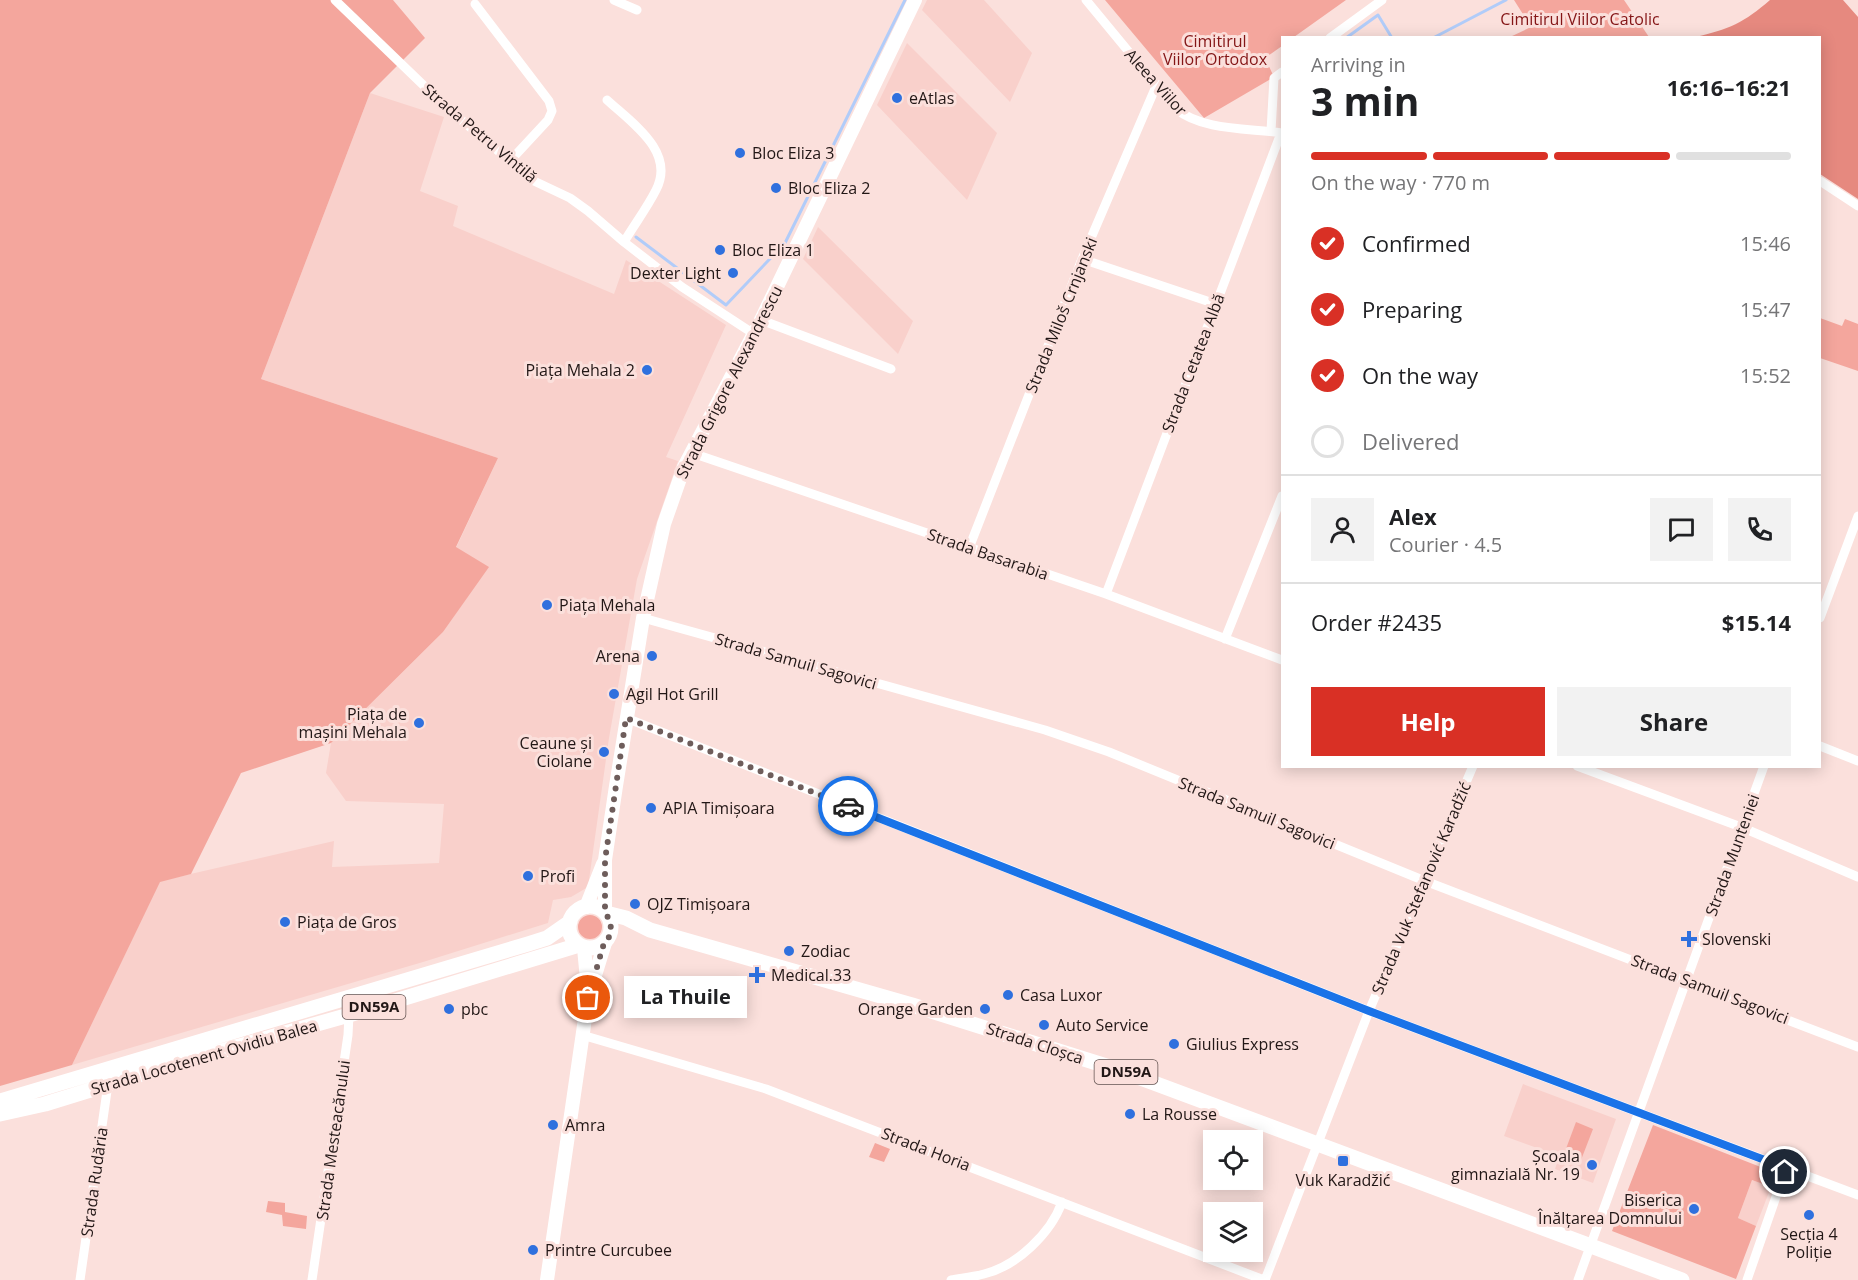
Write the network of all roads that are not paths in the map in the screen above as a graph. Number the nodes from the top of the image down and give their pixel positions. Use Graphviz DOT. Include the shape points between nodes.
graph roads {
  1 [pos="335,0"];
  2 [pos="614,0"];
  3 [pos="915,0"];
  4 [pos="1086,0"];
  5 [pos="1382,0"];
  6 [pos="475,4"];
  7 [pos="637,10"];
  8 [pos="1333,36"];
  9 [pos="1281,73"];
  10 [pos="1157,84"];
  11 [pos="607,100"];
  12 [pos="1278,132"];
  13 [pos="510,161"];
  14 [pos="1821,182"];
  15 [pos="1858,206"];
  16 [pos="624,242"];
  17 [pos="1082,260"];
  18 [pos="1216,304"];
  19 [pos="761,320"];
  20 [pos="754,334"];
  21 [pos="891,369"];
  22 [pos="692,453"];
  23 [pos="1281,499"];
  24 [pos="1858,516"];
  25 [pos="1847,545"];
  26 [pos="969,548"];
  27 [pos="1858,549"];
  28 [pos="1106,594"];
  29 [pos="1821,615"];
  30 [pos="643,618"];
  31 [pos="1225,639"];
  32 [pos="1281,660"];
  33 [pos="626,718"];
  34 [pos="1821,746"];
  35 [pos="1858,761"];
  36 [pos="1472,768"];
  37 [pos="1582,768"];
  38 [pos="1763,768"];
  39 [pos="1741,827"];
  40 [pos="605,860"];
  41 [pos="1858,877"];
  42 [pos="1425,881"];
  43 [pos="586,907"];
  44 [pos="605,913"];
  45 [pos="570,921"];
  46 [pos="650,930"];
  47 [pos="607,940"];
  48 [pos="581,946"];
  49 [pos="1687,981"];
  50 [pos="588,998"];
  51 [pos="347,1008"];
  52 [pos="1369,1011"];
  53 [pos="582,1035"];
  54 [pos="1858,1047"];
  55 [pos="108,1084"];
  56 [pos="0,1101"];
  57 [pos="1639,1112"];
  58 [pos="0,1114"];
  59 [pos="1319,1144"];
  60 [pos="1786,1168"];
  61 [pos="1858,1195"];
  62 [pos="1062,1202"];
  63 [pos="1591,1246"];
  64 [pos="80,1280"];
  65 [pos="312,1280"];
  66 [pos="547,1280"];
  67 [pos="951,1280"];
  68 [pos="1264,1280"];
  69 [pos="1578,1280"];
  70 [pos="1682,1280"];
  71 [pos="1747,1280"];
  1 -- 13 [label="street, Strada Petru Vintilă" via="446,107"];
  2 -- 7 [label="street"];
  3 -- 19 [label="street, Strada Grigore Alexandrescu"];
  4 -- 10 [label="street, Aleea Viilor"];
  5 -- 8 [label="street"];
  6 -- 13 [label="street" via="552,111"];
  9 -- 12 [label="street, Strada Cetatea Albă" via="1274,78"];
  10 -- 12 [label="street, Aleea Viilor" via="1176,109 1195,121"];
  10 -- 17 [label="street, Strada Miloš Crnjanski"];
  11 -- 16 [label="street" via="653,146 662,172 657,189"];
  12 -- 18 [label="street, Strada Cetatea Albă"];
  13 -- 16 [label="street, Strada Petru Vintilă" via="534,181 570,198"];
  14 -- 15 [label="street"];
  16 -- 20 [label="street, Strada Petru Vintilă" via="682,287"];
  17 -- 18 [label="street"];
  17 -- 26 [label="street, Strada Miloš Crnjanski"];
  18 -- 28 [label="street, Strada Cetatea Albă"];
  19 -- 20 [label="street, Strada Grigore Alexandrescu"];
  19 -- 21 [label="street"];
  20 -- 22 [label="street, Strada Grigore Alexandrescu"];
  22 -- 26 [label="street, Strada Basarabia"];
  22 -- 30 [label="street, Strada Grigore Alexandrescu" via="664,524"];
  23 -- 31 [label="street"];
  24 -- 25 [label="street"];
  25 -- 27 [label="street"];
  25 -- 29 [label="street"];
  26 -- 28 [label="street, Strada Basarabia"];
  28 -- 31 [label="street, Strada Basarabia"];
  30 -- 33 [label="street, Strada Grigore Alexandrescu"];
  30 -- 42 [label="street, Strada Samuil Sagovici" via="1045,730 1109,752"];
  31 -- 32 [label="street, Strada Basarabia"];
  33 -- 40 [label="street, Strada Grigore Alexandrescu"];
  33 -- 52 [label="street"];
  34 -- 35 [label="street"];
  36 -- 42 [label="street, Strada Vuk Stefanović Karadžić"];
  37 -- 39 [label="street"];
  38 -- 39 [label="street, Strada Munteniei"];
  39 -- 41 [label="street"];
  39 -- 49 [label="street, Strada Munteniei"];
  40 -- 43 [label="street, Strada Grigore Alexandrescu"];
  40 -- 44 [label="street, Strada Grigore Alexandrescu"];
  42 -- 49 [label="street, Strada Samuil Sagovici"];
  42 -- 52 [label="street, Strada Vuk Stefanović Karadžić"];
  43 -- 44 [label="main road, DN59A"];
  43 -- 45 [label="main road, DN59A"];
  44 -- 46 [label="main road, Strada Cloșca / DN59A"];
  44 -- 47 [label="main road" via="611,925"];
  45 -- 48 [label="main road" via="570,933"];
  45 -- 51 [label="main road, Strada Locotenent Ovidiu Balea / DN59A" via="547,938"];
  46 -- 47 [label="main road, Strada Cloșca / DN59A" via="618,932"];
  46 -- 59 [label="main road, Strada Cloșca / DN59A" via="872,993 1119,1070"];
  47 -- 48 [label="main road, DN59A" via="593,948"];
  47 -- 50 [label="street"];
  48 -- 50 [label="street"];
  48 -- 51 [label="main road, Strada Locotenent Ovidiu Balea / DN59A"];
  49 -- 54 [label="street, Strada Samuil Sagovici"];
  49 -- 57 [label="street, Strada Munteniei"];
  50 -- 53 [label="street"];
  51 -- 55 [label="main road, Strada Locotenent Ovidiu Balea / DN59A"];
  51 -- 56 [label="main road, Strada Locotenent Ovidiu Balea / DN59A"];
  51 -- 65 [label="street, Strada Mesteacănului" via="340,1094"];
  52 -- 57 [label="street"];
  52 -- 59 [label="street, Strada Vuk Stefanović Karadžić"];
  53 -- 62 [label="street, Strada Horia" via="766,1089"];
  53 -- 66 [label="street"];
  55 -- 58 [label="main road, Strada Locotenent Ovidiu Balea / DN59A"];
  55 -- 64 [label="street, Strada Rudăria"];
  57 -- 60 [label="street"];
  57 -- 63 [label="street, Strada Munteniei"];
  59 -- 63 [label="main road, Strada Cloșca / DN59A"];
  59 -- 68 [label="street, Strada Vuk Stefanović Karadžić"];
  60 -- 61 [label="street"];
  60 -- 71 [label="street"];
  62 -- 67 [label="street" via="1057,1216 1041,1236 1006,1265 986,1274"];
  62 -- 68 [label="street, Strada Horia"];
  63 -- 69 [label="street, Strada Munteniei"];
  63 -- 70 [label="main road, Strada Cloșca / DN59A"];
}
